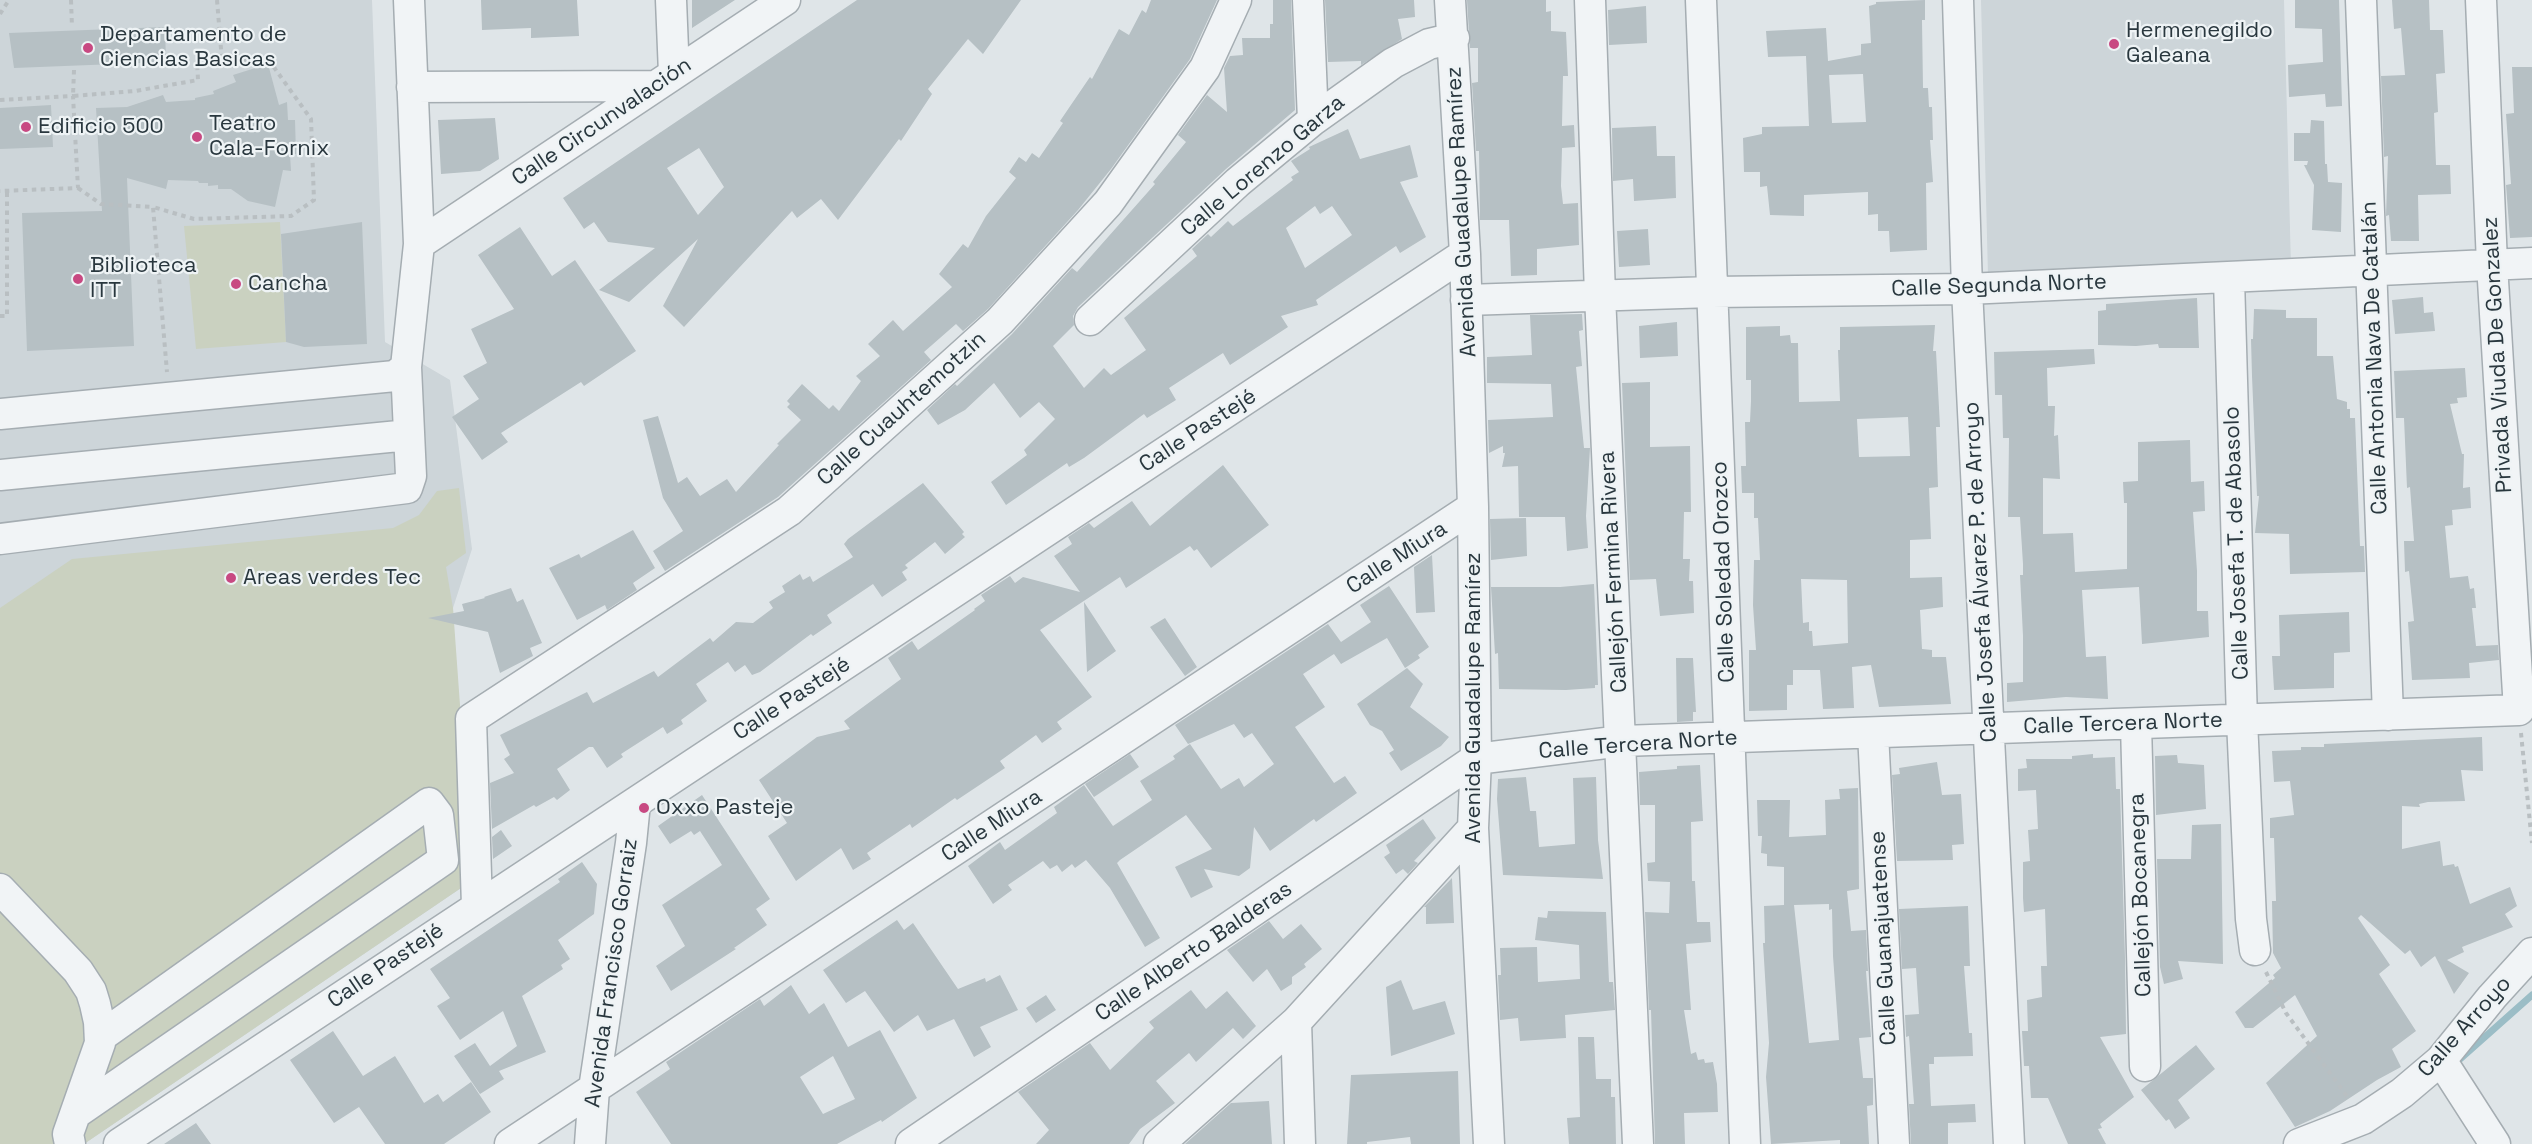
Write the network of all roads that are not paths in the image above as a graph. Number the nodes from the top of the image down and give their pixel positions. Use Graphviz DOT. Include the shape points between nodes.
graph roads {
  1 [pos="409,0"];
  2 [pos="671,0"];
  3 [pos="785,0"];
  4 [pos="1236,0"];
  5 [pos="1308,0"];
  6 [pos="1450,0"];
  7 [pos="1590,0"];
  8 [pos="1701,0"];
  9 [pos="1958,0"];
  10 [pos="2361,0"];
  11 [pos="2481,0"];
  12 [pos="1454,38"];
  13 [pos="665,80"];
  14 [pos="412,87"];
  15 [pos="1313,120"];
  16 [pos="418,244"];
  17 [pos="1466,254"];
  18 [pos="2532,263"];
  19 [pos="2492,264"];
  20 [pos="2372,271"];
  21 [pos="2229,279"];
  22 [pos="1967,289"];
  23 [pos="1712,292"];
  24 [pos="1600,295"];
  25 [pos="1466,300"];
  26 [pos="1090,320"];
  27 [pos="406,367"];
  28 [pos="0,414"];
  29 [pos="409,435"];
  30 [pos="0,476"];
  31 [pos="1473,507"];
  32 [pos="0,539"];
  33 [pos="2519,710"];
  34 [pos="2388,715"];
  35 [pos="2242,720"];
  36 [pos="2136,724"];
  37 [pos="1988,729"];
  38 [pos="1873,733"];
  39 [pos="1731,737"];
  40 [pos="1622,741"];
  41 [pos="1476,759"];
  42 [pos="635,803"];
  43 [pos="1473,828"];
  44 [pos="0,889"];
  45 [pos="477,906"];
  46 [pos="2255,950"];
  47 [pos="2532,952"];
  48 [pos="1296,1022"];
  49 [pos="100,1037"];
  50 [pos="2441,1060"];
  51 [pos="2145,1065"];
  52 [pos="594,1089"];
  53 [pos="75,1114"];
  54 [pos="70,1144"];
  55 [pos="119,1144"];
  56 [pos="510,1144"];
  57 [pos="590,1144"];
  58 [pos="911,1144"];
  59 [pos="1159,1144"];
  60 [pos="1300,1144"];
  61 [pos="1490,1144"];
  62 [pos="1638,1144"];
  63 [pos="1745,1144"];
  64 [pos="1894,1144"];
  65 [pos="2009,1144"];
  66 [pos="2299,1144"];
  67 [pos="2495,1144"];
  1 -- 14 [label="street"];
  2 -- 13 [label="street"];
  3 -- 13 [label="street, Calle Circunvalación"];
  4 -- 45 [label="street, Calle Cuauhtemotzin" via="1205,68 1108,203 1000,321 789,511 471,719"];
  5 -- 15 [label="street"];
  6 -- 12 [label="street, Avenida Guadalupe Ramírez"];
  7 -- 24 [label="street, Callejón Fermina Rivera"];
  8 -- 23 [label="street, Calle Soledad Orozco"];
  9 -- 22 [label="street, Calle Josefa Álvarez P. de Arroyo"];
  10 -- 20 [label="street, Calle Antonia Nava De Catalán"];
  11 -- 19 [label="street, Privada Viuda De Gonzalez"];
  12 -- 15 [label="street, Calle Lorenzo Garza" via="1429,44 1392,63"];
  12 -- 17 [label="street, Avenida Guadalupe Ramírez"];
  13 -- 14 [label="street"];
  13 -- 16 [label="street, Calle Circunvalación"];
  14 -- 16 [label="street"];
  15 -- 26 [label="street, Calle Lorenzo Garza" via="1238,182"];
  16 -- 27 [label="street"];
  17 -- 25 [label="street, Avenida Guadalupe Ramírez"];
  17 -- 42 [label="street, Calle Pastejé"];
  18 -- 19 [label="street, Calle Segunda Norte"];
  19 -- 20 [label="street, Calle Segunda Norte"];
  19 -- 33 [label="street, Privada Viuda De Gonzalez"];
  20 -- 21 [label="street, Calle Segunda Norte"];
  20 -- 34 [label="street, Calle Antonia Nava De Catalán"];
  21 -- 22 [label="street, Calle Segunda Norte"];
  21 -- 35 [label="street, Calle Josefa T. de Abasolo"];
  22 -- 23 [label="street, Calle Segunda Norte"];
  22 -- 37 [label="street, Calle Josefa Álvarez P. de Arroyo"];
  23 -- 24 [label="street, Calle Segunda Norte"];
  23 -- 39 [label="street, Calle Soledad Orozco"];
  24 -- 25 [label="street, Calle Segunda Norte"];
  24 -- 40 [label="street, Callejón Fermina Rivera"];
  25 -- 31 [label="street, Avenida Guadalupe Ramírez"];
  27 -- 28 [label="street" via="395,376"];
  27 -- 29 [label="street"];
  29 -- 30 [label="street"];
  29 -- 32 [label="street" via="411,476 407,488"];
  31 -- 41 [label="street, Avenida Guadalupe Ramírez"];
  31 -- 52 [label="street, Calle Miura"];
  33 -- 34 [label="street, Calle Tercera Norte"];
  34 -- 35 [label="street, Calle Tercera Norte"];
  35 -- 36 [label="street, Calle Tercera Norte"];
  35 -- 46 [label="street, Calle Josefa T. de Abasolo"];
  36 -- 37 [label="street, Calle Tercera Norte"];
  36 -- 51 [label="street, Callejón Bocanegra"];
  37 -- 38 [label="street, Calle Tercera Norte"];
  37 -- 65 [label="street, Calle Josefa Álvarez P. de Arroyo"];
  38 -- 39 [label="street, Calle Tercera Norte"];
  38 -- 64 [label="street, Calle Guanajuatense"];
  39 -- 40 [label="street, Calle Tercera Norte"];
  39 -- 63 [label="street, Calle Soledad Orozco"];
  40 -- 41 [label="street, Calle Tercera Norte"];
  40 -- 62 [label="street, Callejón Fermina Rivera"];
  41 -- 43 [label="street, Avenida Guadalupe Ramírez"];
  41 -- 58 [label="street, Calle Alberto Balderas"];
  42 -- 45 [label="street, Calle Pastejé"];
  42 -- 52 [label="street, Avenida Francisco Gorraiz"];
  43 -- 48 [label="street"];
  43 -- 61 [label="street, Avenida Guadalupe Ramírez"];
  44 -- 49 [label="street" via="85,981 95,1004"];
  45 -- 55 [label="street, Calle Pastejé"];
  47 -- 50 [label="street, Calle Arroyo"];
  48 -- 59 [label="street"];
  48 -- 60 [label="street"];
  49 -- 53 [label="street"];
  49 -- 53 [label="street" via="429,803 438,815 443,860"];
  50 -- 66 [label="street, Calle Arroyo" via="2363,1119"];
  50 -- 67 [label="street"];
  52 -- 56 [label="street, Calle Miura"];
  52 -- 57 [label="street, Avenida Francisco Gorraiz"];
  53 -- 54 [label="street" via="68,1134"];
}
